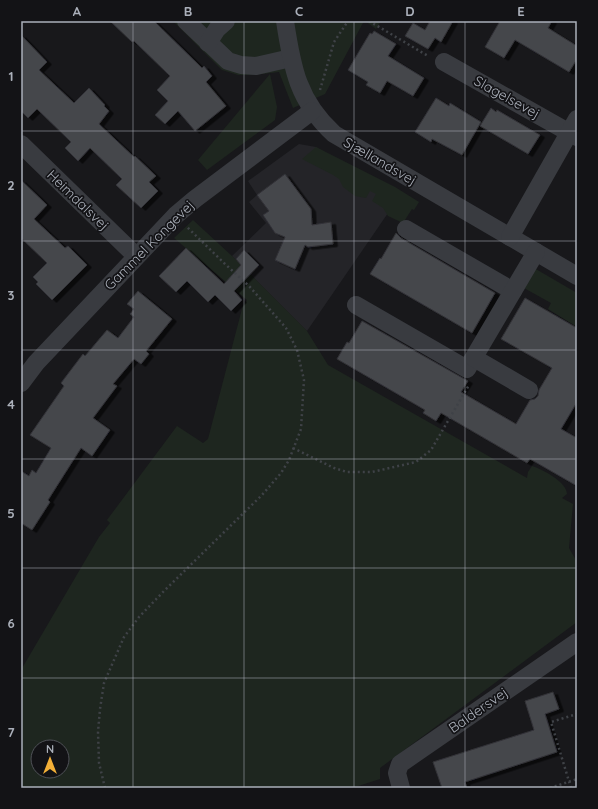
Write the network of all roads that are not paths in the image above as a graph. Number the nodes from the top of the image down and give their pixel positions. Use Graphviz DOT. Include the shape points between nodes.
graph roads {
  1 [pos="186,21"];
  2 [pos="226,21"];
  3 [pos="285,21"];
  4 [pos="208,43"];
  5 [pos="291,58"];
  6 [pos="444,62"];
  7 [pos="312,111"];
  8 [pos="574,129"];
  9 [pos="21,144"];
  10 [pos="406,229"];
  11 [pos="510,237"];
  12 [pos="536,252"];
  13 [pos="136,256"];
  14 [pos="577,276"];
  15 [pos="513,291"];
  16 [pos="356,305"];
  17 [pos="470,364"];
  18 [pos="21,383"];
  19 [pos="529,390"];
  20 [pos="577,642"];
  21 [pos="401,788"];
  1 -- 4 [label="street"];
  2 -- 4 [label="street"];
  3 -- 5 [label="street, Sjællandsvej"];
  4 -- 5 [label="street" via="228,61 241,66 256,66"];
  5 -- 7 [label="street, Sjællandsvej" via="302,94"];
  6 -- 8 [label="street, Slagelsevej"];
  7 -- 11 [label="street, Sjællandsvej" via="334,134"];
  7 -- 13 [label="street, Gammel Kongevej" via="201,194 176,215"];
  8 -- 11 [label="street, Slagelsevej"];
  9 -- 13 [label="street, Heimdalsvej"];
  10 -- 15 [label="street"];
  11 -- 12 [label="street, Sjællandsvej"];
  12 -- 14 [label="street, Sjællandsvej"];
  12 -- 15 [label="street"];
  13 -- 18 [label="street, Gammel Kongevej" via="36,362"];
  15 -- 17 [label="street"];
  16 -- 17 [label="street"];
  17 -- 19 [label="street"];
  20 -- 21 [label="street, Baldersvej" via="400,764 398,773"];
}
